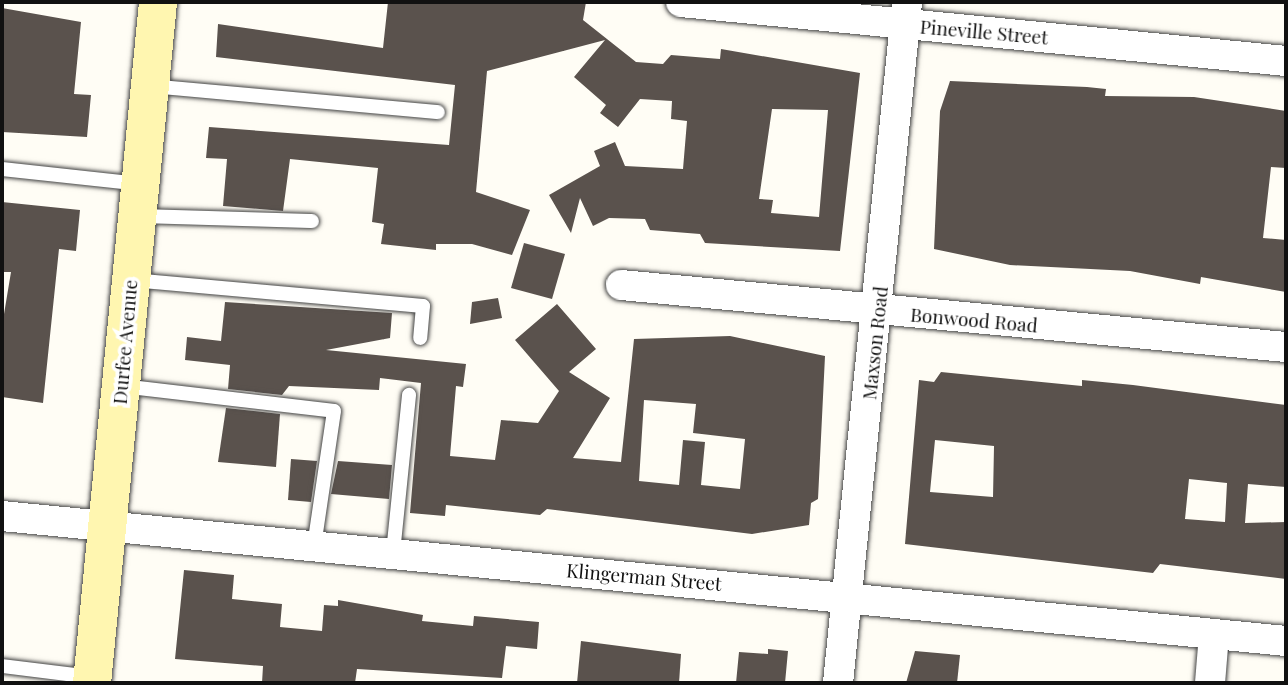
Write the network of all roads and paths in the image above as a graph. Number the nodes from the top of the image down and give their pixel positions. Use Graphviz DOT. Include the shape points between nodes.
graph roads {
  1 [pos="158,2"];
  2 [pos="681,2"];
  3 [pos="906,13"];
  4 [pos="1286,61"];
  5 [pos="150,86"];
  6 [pos="438,112"];
  7 [pos="2,169"];
  8 [pos="139,200"];
  9 [pos="312,221"];
  10 [pos="131,279"];
  11 [pos="621,285"];
  12 [pos="879,311"];
  13 [pos="420,338"];
  14 [pos="1286,347"];
  15 [pos="121,385"];
  16 [pos="409,395"];
  17 [pos="2,516"];
  18 [pos="107,527"];
  19 [pos="314,546"];
  20 [pos="393,553"];
  21 [pos="846,596"];
  22 [pos="1214,634"];
  23 [pos="1286,641"];
  24 [pos="2,666"];
  25 [pos="93,680"];
  26 [pos="838,683"];
  27 [pos="1210,683"];
  1 -- 5 [label="main road, Durfee Avenue"];
  2 -- 3 [label="street, Pineville Street"];
  3 -- 4 [label="street, Pineville Street"];
  3 -- 12 [label="street, Maxson Road"];
  5 -- 6 [label="lane"];
  5 -- 8 [label="main road, Durfee Avenue"];
  7 -- 8 [label="lane"];
  8 -- 9 [label="lane"];
  8 -- 10 [label="main road, Durfee Avenue"];
  10 -- 13 [label="lane" via="423,306"];
  10 -- 15 [label="main road, Durfee Avenue"];
  11 -- 12 [label="street, Bonwood Road"];
  12 -- 14 [label="street, Bonwood Road"];
  12 -- 21 [label="street, Maxson Road"];
  15 -- 18 [label="main road, Durfee Avenue"];
  15 -- 19 [label="lane" via="334,411"];
  16 -- 20 [label="lane"];
  17 -- 18 [label="street, Klingerman Street"];
  18 -- 19 [label="street, Klingerman Street"];
  18 -- 25 [label="main road, Durfee Avenue"];
  19 -- 20 [label="street, Klingerman Street"];
  20 -- 21 [label="street, Klingerman Street"];
  21 -- 22 [label="street, Klingerman Street"];
  21 -- 26 [label="street, Maxson Road"];
  22 -- 23 [label="street, Klingerman Street"];
  22 -- 27 [label="street"];
  24 -- 25 [label="lane"];
}
